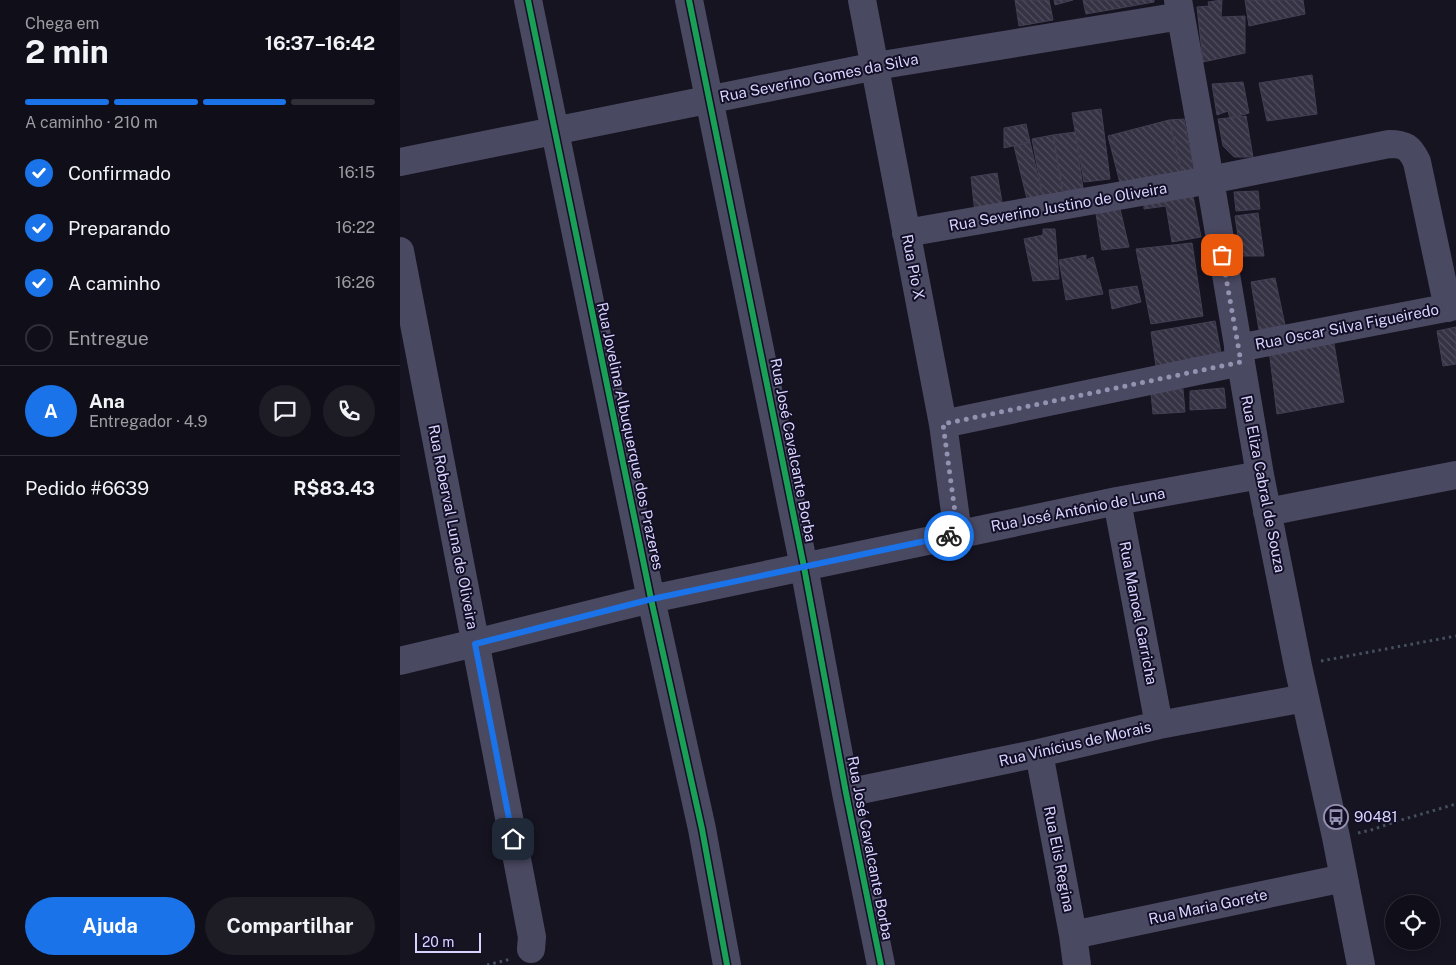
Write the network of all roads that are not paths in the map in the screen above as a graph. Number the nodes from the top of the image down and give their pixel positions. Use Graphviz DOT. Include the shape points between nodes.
graph roads {
  1 [pos="528,0"];
  2 [pos="689,0"];
  3 [pos="862,0"];
  4 [pos="1179,8"];
  5 [pos="876,66"];
  6 [pos="710,99"];
  7 [pos="554,131"];
  8 [pos="400,162"];
  9 [pos="1210,180"];
  10 [pos="906,233"];
  11 [pos="400,251"];
  12 [pos="1452,307"];
  13 [pos="1239,355"];
  14 [pos="943,424"];
  15 [pos="1260,474"];
  16 [pos="1456,475"];
  17 [pos="1116,501"];
  18 [pos="1267,512"];
  19 [pos="958,534"];
  20 [pos="804,567"];
  21 [pos="652,599"];
  22 [pos="475,644"];
  23 [pos="400,661"];
  24 [pos="1306,698"];
  25 [pos="1159,725"];
  26 [pos="1038,753"];
  27 [pos="846,793"];
  28 [pos="1344,878"];
  29 [pos="1073,935"];
  30 [pos="531,949"];
  31 [pos="727,965"];
  32 [pos="880,965"];
  33 [pos="1077,965"];
  34 [pos="1360,965"];
  1 -- 7 [label="street, Rua Jovelina Albuquerque dos Prazeres"];
  2 -- 6 [label="street, Rua José Cavalcante Borba"];
  3 -- 5 [label="street, Rua Pio X"];
  4 -- 5 [label="street, Rua Severino Gomes da Silva"];
  4 -- 9 [label="street, Rua Eliza Cabral de Souza"];
  5 -- 6 [label="street, Rua Severino Gomes da Silva"];
  5 -- 10 [label="street, Rua Pio X"];
  6 -- 7 [label="street, Rua Severino Gomes da Silva"];
  6 -- 20 [label="street, Rua José Cavalcante Borba"];
  7 -- 8 [label="street, Rua Severino Gomes da Silva"];
  7 -- 21 [label="street, Rua Jovelina Albuquerque dos Prazeres"];
  9 -- 10 [label="street, Rua Severino Justino de Oliveira"];
  9 -- 12 [label="street, Rua Severino Justino de Oliveira" via="1388,144 1406,146 1417,162"];
  9 -- 13 [label="street, Rua Eliza Cabral de Souza"];
  10 -- 14 [label="street, Rua Pio X"];
  11 -- 22 [label="street, Rua Roberval Luna de Oliveira"];
  12 -- 13 [label="street, Rua Oscar Silva Figueiredo"];
  13 -- 14 [label="street, Rua Oscar Silva Figueiredo"];
  13 -- 15 [label="street, Rua Eliza Cabral de Souza"];
  14 -- 19 [label="street, Rua Pio X"];
  15 -- 17 [label="street, Rua José Antônio de Luna"];
  15 -- 18 [label="street, Rua Eliza Cabral de Souza"];
  16 -- 18 [label="street"];
  17 -- 19 [label="street, Rua José Antônio de Luna"];
  17 -- 25 [label="street, Rua Manoel Garricha"];
  18 -- 24 [label="street, Rua Eliza Cabral de Souza"];
  19 -- 20 [label="street, Rua José Antônio de Luna"];
  20 -- 21 [label="street, Rua José Antônio de Luna"];
  20 -- 27 [label="street, Rua José Cavalcante Borba"];
  21 -- 22 [label="street, Rua José Antônio de Luna"];
  21 -- 31 [label="street, Rua Jovelina Albuquerque dos Prazeres" via="702,829"];
  22 -- 23 [label="street, Rua José Antônio de Luna"];
  22 -- 30 [label="street, Rua Roberval Luna de Oliveira" via="532,937"];
  24 -- 25 [label="street, Rua Vinícius de Morais"];
  24 -- 28 [label="street, Rua Eliza Cabral de Souza"];
  25 -- 26 [label="street, Rua Vinícius de Morais"];
  26 -- 27 [label="street, Rua Vinícius de Morais"];
  26 -- 29 [label="street, Rua Elis Regina"];
  27 -- 32 [label="street, Rua José Cavalcante Borba"];
  28 -- 29 [label="street, Rua Maria Gorete"];
  28 -- 34 [label="street, Rua Eliza Cabral de Souza"];
  29 -- 33 [label="street, Rua Elis Regina"];
}
